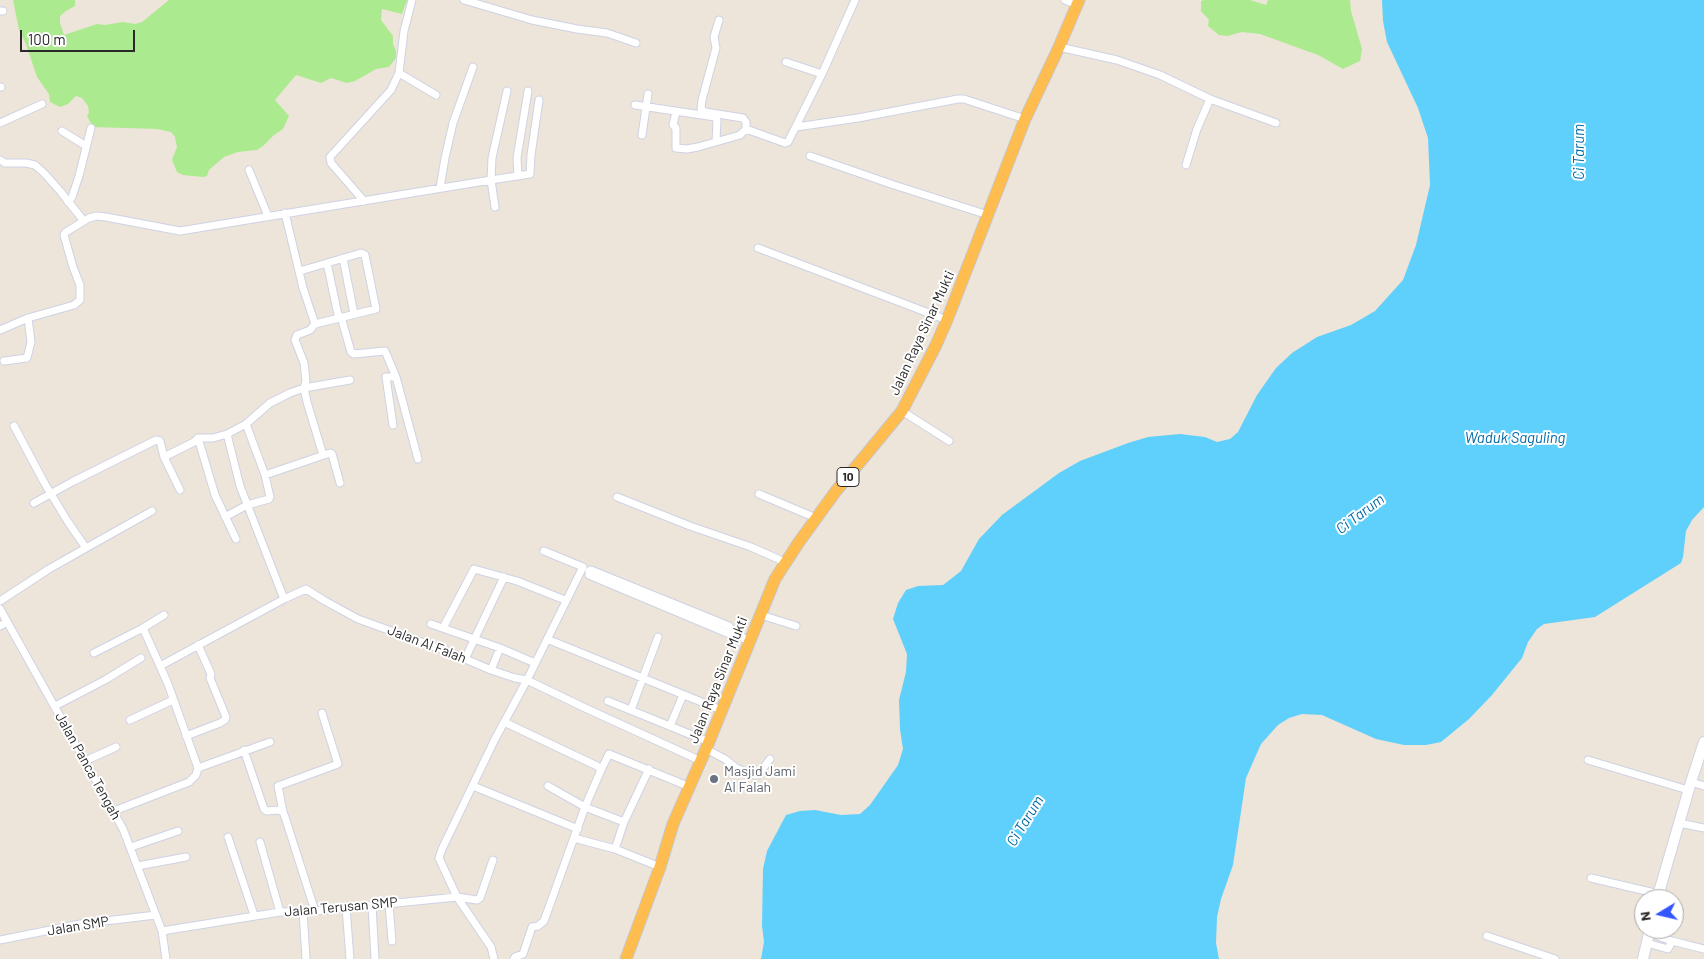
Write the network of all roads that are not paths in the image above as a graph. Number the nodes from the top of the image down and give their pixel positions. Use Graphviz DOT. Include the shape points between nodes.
graph roads {
  1 [pos="412,0"];
  2 [pos="464,0"];
  3 [pos="855,0"];
  4 [pos="1065,0"];
  5 [pos="1078,3"];
  6 [pos="719,20"];
  7 [pos="636,43"];
  8 [pos="1059,46"];
  9 [pos="786,62"];
  10 [pos="473,66"];
  11 [pos="399,73"];
  12 [pos="822,74"];
  13 [pos="507,91"];
  14 [pos="528,91"];
  15 [pos="648,94"];
  16 [pos="436,95"];
  17 [pos="1210,99"];
  18 [pos="539,100"];
  19 [pos="42,104"];
  20 [pos="635,104"];
  21 [pos="647,107"];
  22 [pos="676,112"];
  23 [pos="1025,119"];
  24 [pos="0,123"];
  25 [pos="1276,123"];
  26 [pos="796,127"];
  27 [pos="91,128"];
  28 [pos="746,129"];
  29 [pos="62,131"];
  30 [pos="642,135"];
  31 [pos="716,140"];
  32 [pos="86,146"];
  33 [pos="810,156"];
  34 [pos="0,160"];
  35 [pos="1186,165"];
  36 [pos="249,170"];
  37 [pos="518,176"];
  38 [pos="491,180"];
  39 [pos="440,188"];
  40 [pos="364,201"];
  41 [pos="68,202"];
  42 [pos="495,207"];
  43 [pos="285,213"];
  44 [pos="988,215"];
  45 [pos="268,216"];
  46 [pos="82,220"];
  47 [pos="758,248"];
  48 [pos="343,258"];
  49 [pos="327,263"];
  50 [pos="300,271"];
  51 [pos="354,314"];
  52 [pos="341,317"];
  53 [pos="28,318"];
  54 [pos="947,320"];
  55 [pos="315,324"];
  56 [pos="0,330"];
  57 [pos="4,361"];
  58 [pos="396,376"];
  59 [pos="350,380"];
  60 [pos="304,388"];
  61 [pos="902,411"];
  62 [pos="246,424"];
  63 [pos="394,425"];
  64 [pos="14,426"];
  65 [pos="227,434"];
  66 [pos="198,438"];
  67 [pos="949,441"];
  68 [pos="322,455"];
  69 [pos="164,457"];
  70 [pos="418,459"];
  71 [pos="265,475"];
  72 [pos="340,483"];
  73 [pos="180,490"];
  74 [pos="51,493"];
  75 [pos="759,494"];
  76 [pos="617,497"];
  77 [pos="34,503"];
  78 [pos="248,505"];
  79 [pos="152,511"];
  80 [pos="225,517"];
  81 [pos="816,518"];
  82 [pos="236,539"];
  83 [pos="86,548"];
  84 [pos="544,551"];
  85 [pos="785,562"];
  86 [pos="504,577"];
  87 [pos="284,599"];
  88 [pos="566,600"];
  89 [pos="0,601"];
  90 [pos="662,603"];
  91 [pos="0,609"];
  92 [pos="164,616"];
  93 [pos="761,616"];
  94 [pos="4,624"];
  95 [pos="431,624"];
  96 [pos="796,626"];
  97 [pos="143,628"];
  98 [pos="443,628"];
  99 [pos="658,638"];
  100 [pos="547,639"];
  101 [pos="474,640"];
  102 [pos="749,643"];
  103 [pos="198,645"];
  104 [pos="500,648"];
  105 [pos="94,653"];
  106 [pos="141,658"];
  107 [pos="465,658"];
  108 [pos="536,663"];
  109 [pos="160,666"];
  110 [pos="491,670"];
  111 [pos="643,679"];
  112 [pos="527,680"];
  113 [pos="683,695"];
  114 [pos="174,700"];
  115 [pos="608,701"];
  116 [pos="55,706"];
  117 [pos="631,710"];
  118 [pos="721,710"];
  119 [pos="322,712"];
  120 [pos="130,720"];
  121 [pos="504,722"];
  122 [pos="670,726"];
  123 [pos="186,736"];
  124 [pos="270,742"];
  125 [pos="1704,742"];
  126 [pos="707,746"];
  127 [pos="116,747"];
  128 [pos="244,750"];
  129 [pos="770,759"];
  130 [pos="1588,760"];
  131 [pos="85,761"];
  132 [pos="701,761"];
  133 [pos="198,768"];
  134 [pos="649,769"];
  135 [pos="601,770"];
  136 [pos="473,786"];
  137 [pos="548,786"];
  138 [pos="1689,786"];
  139 [pos="1704,786"];
  140 [pos="690,787"];
  141 [pos="585,807"];
  142 [pos="114,810"];
  143 [pos="283,812"];
  144 [pos="624,822"];
  145 [pos="1679,823"];
  146 [pos="1704,828"];
  147 [pos="578,829"];
  148 [pos="178,831"];
  149 [pos="228,837"];
  150 [pos="574,838"];
  151 [pos="260,842"];
  152 [pos="131,847"];
  153 [pos="615,849"];
  154 [pos="186,857"];
  155 [pos="493,860"];
  156 [pos="138,866"];
  157 [pos="660,867"];
  158 [pos="1591,878"];
  159 [pos="1660,889"];
  160 [pos="1634,890"];
  161 [pos="457,897"];
  162 [pos="389,904"];
  163 [pos="372,905"];
  164 [pos="346,907"];
  165 [pos="303,911"];
  166 [pos="314,911"];
  167 [pos="280,912"];
  168 [pos="156,915"];
  169 [pos="254,915"];
  170 [pos="162,931"];
  171 [pos="1487,936"];
  172 [pos="1647,939"];
  173 [pos="1667,939"];
  174 [pos="0,940"];
  175 [pos="392,941"];
  176 [pos="1672,941"];
  177 [pos="1646,943"];
  178 [pos="1704,949"];
  179 [pos="166,959"];
  180 [pos="306,959"];
  181 [pos="350,959"];
  182 [pos="374,959"];
  183 [pos="494,959"];
  184 [pos="514,959"];
  185 [pos="626,959"];
  186 [pos="1556,959"];
  187 [pos="1643,959"];
  1 -- 11 [label="street"];
  2 -- 7 [label="street" via="532,20 607,33"];
  3 -- 12 [label="street"];
  4 -- 5 [label="street"];
  5 -- 8 [label="highway, Jalan Raya Sinar Mukti / 10"];
  6 -- 28 [label="street" via="714,37 716,48 701,109 743,118"];
  8 -- 17 [label="street" via="1117,60 1160,75"];
  8 -- 23 [label="highway, Jalan Raya Sinar Mukti / 10"];
  9 -- 12 [label="street"];
  10 -- 39 [label="street" via="453,122"];
  11 -- 16 [label="street"];
  11 -- 40 [label="street" via="391,90 330,157 331,163"];
  12 -- 26 [label="street"];
  13 -- 38 [label="street" via="492,158"];
  14 -- 37 [label="street"];
  15 -- 21 [label="street"];
  17 -- 25 [label="street"];
  17 -- 35 [label="street"];
  18 -- 37 [label="street" via="530,174"];
  19 -- 24 [label="street"];
  20 -- 21 [label="street"];
  21 -- 22 [label="street"];
  21 -- 30 [label="street"];
  22 -- 31 [label="street" via="716,117"];
  22 -- 31 [label="street" via="673,125 676,128 676,148 687,149"];
  23 -- 26 [label="street" via="958,99"];
  23 -- 44 [label="highway, Jalan Raya Sinar Mukti / 10"];
  26 -- 28 [label="street" via="786,143"];
  27 -- 32 [label="street"];
  28 -- 31 [label="street" via="740,134"];
  29 -- 32 [label="street"];
  32 -- 41 [label="street" via="79,176"];
  33 -- 44 [label="street"];
  34 -- 41 [label="street" via="35,165"];
  36 -- 45 [label="street"];
  37 -- 38 [label="street"];
  38 -- 39 [label="street"];
  38 -- 42 [label="street"];
  39 -- 40 [label="street"];
  40 -- 43 [label="street"];
  41 -- 46 [label="street"];
  43 -- 45 [label="street"];
  43 -- 50 [label="street"];
  44 -- 54 [label="highway, Jalan Raya Sinar Mukti / 10"];
  45 -- 46 [label="street" via="180,231 106,217"];
  46 -- 53 [label="street" via="66,232 64,238 80,284 80,300 74,305"];
  47 -- 54 [label="street"];
  48 -- 49 [label="street"];
  48 -- 51 [label="street"];
  48 -- 51 [label="street" via="364,254 377,306 375,310"];
  49 -- 50 [label="street"];
  49 -- 52 [label="street"];
  50 -- 55 [label="street"];
  51 -- 52 [label="street"];
  52 -- 55 [label="street"];
  52 -- 58 [label="street" via="352,353 385,351"];
  53 -- 56 [label="street"];
  53 -- 57 [label="street" via="30,342 27,358"];
  54 -- 61 [label="highway, Jalan Raya Sinar Mukti / 10"];
  55 -- 60 [label="street" via="295,338 306,375"];
  58 -- 63 [label="street" via="386,377"];
  58 -- 70 [label="street"];
  59 -- 60 [label="street"];
  60 -- 62 [label="street" via="270,403"];
  60 -- 68 [label="street"];
  61 -- 67 [label="street"];
  61 -- 81 [label="highway, Jalan Raya Sinar Mukti / 10"];
  62 -- 65 [label="street"];
  62 -- 71 [label="street"];
  64 -- 74 [label="street"];
  65 -- 66 [label="street"];
  65 -- 78 [label="street"];
  66 -- 69 [label="street"];
  66 -- 80 [label="street" via="214,494"];
  68 -- 71 [label="street"];
  68 -- 72 [label="street" via="332,454"];
  69 -- 73 [label="street"];
  69 -- 74 [label="street" via="160,441 156,440"];
  71 -- 78 [label="street" via="269,499"];
  74 -- 77 [label="street"];
  74 -- 83 [label="street"];
  75 -- 81 [label="street"];
  76 -- 85 [label="street"];
  78 -- 80 [label="street"];
  78 -- 87 [label="street"];
  79 -- 83 [label="street"];
  80 -- 82 [label="street"];
  81 -- 85 [label="highway, Jalan Raya Sinar Mukti / 10"];
  83 -- 89 [label="street"];
  84 -- 88 [label="street" via="583,566"];
  85 -- 93 [label="highway, Jalan Raya Sinar Mukti / 10"];
  86 -- 88 [label="street"];
  86 -- 98 [label="street" via="474,568"];
  86 -- 101 [label="street"];
  87 -- 103 [label="street, Jalan Al Falah"];
  87 -- 107 [label="street, Jalan Al Falah" via="309,590 358,619"];
  88 -- 100 [label="street"];
  90 -- 90 [label="street" via="589,575 588,573 591,570"];
  90 -- 102 [label="street" via="741,636"];
  91 -- 94 [label="street, Jalan Panca Tengah"];
  92 -- 97 [label="street"];
  93 -- 96 [label="street"];
  93 -- 102 [label="highway, Jalan Raya Sinar Mukti / 10"];
  94 -- 116 [label="street, Jalan Panca Tengah"];
  95 -- 98 [label="street"];
  97 -- 105 [label="street"];
  97 -- 109 [label="street"];
  98 -- 101 [label="street"];
  99 -- 111 [label="street"];
  100 -- 108 [label="street"];
  100 -- 111 [label="street"];
  101 -- 104 [label="street"];
  101 -- 107 [label="street"];
  102 -- 118 [label="highway, Jalan Raya Sinar Mukti / 10"];
  103 -- 109 [label="street, Jalan Al Falah"];
  103 -- 123 [label="street" via="226,717 220,723"];
  104 -- 108 [label="street"];
  104 -- 110 [label="street"];
  106 -- 116 [label="street"];
  107 -- 110 [label="street, Jalan Al Falah"];
  108 -- 112 [label="street"];
  109 -- 114 [label="street"];
  110 -- 112 [label="street, Jalan Al Falah"];
  111 -- 113 [label="street"];
  111 -- 117 [label="street"];
  112 -- 121 [label="street"];
  112 -- 132 [label="street, Jalan Al Falah"];
  113 -- 118 [label="street"];
  113 -- 122 [label="street"];
  114 -- 120 [label="street"];
  114 -- 123 [label="street"];
  115 -- 117 [label="street"];
  116 -- 131 [label="street, Jalan Panca Tengah"];
  117 -- 122 [label="street"];
  118 -- 126 [label="highway, Jalan Raya Sinar Mukti / 10"];
  119 -- 143 [label="street" via="338,764 278,786"];
  121 -- 135 [label="street"];
  121 -- 136 [label="street"];
  122 -- 126 [label="street"];
  123 -- 133 [label="street"];
  124 -- 128 [label="street"];
  125 -- 138 [label="main road"];
  126 -- 129 [label="street" via="738,769 754,776"];
  126 -- 132 [label="highway, Jalan Raya Sinar Mukti / 10"];
  127 -- 131 [label="street"];
  128 -- 133 [label="street"];
  128 -- 143 [label="street" via="264,809"];
  130 -- 138 [label="street"];
  131 -- 142 [label="street, Jalan Panca Tengah"];
  132 -- 140 [label="highway, Jalan Raya Sinar Mukti / 10"];
  133 -- 142 [label="street" via="189,782"];
  134 -- 135 [label="street" via="609,754"];
  134 -- 140 [label="street"];
  134 -- 144 [label="street"];
  135 -- 141 [label="street"];
  136 -- 147 [label="street"];
  136 -- 161 [label="street" via="440,858"];
  137 -- 141 [label="street"];
  138 -- 139 [label="street"];
  138 -- 145 [label="main road"];
  140 -- 157 [label="highway, Jalan Raya Sinar Mukti / 10" via="673,824"];
  141 -- 144 [label="street"];
  141 -- 147 [label="street"];
  142 -- 152 [label="street, Jalan Panca Tengah"];
  143 -- 166 [label="street"];
  144 -- 153 [label="street"];
  145 -- 146 [label="street"];
  145 -- 159 [label="main road"];
  147 -- 150 [label="street"];
  148 -- 152 [label="street"];
  149 -- 169 [label="street"];
  150 -- 153 [label="street"];
  150 -- 184 [label="street" via="544,921 532,927 523,954"];
  151 -- 167 [label="street"];
  152 -- 156 [label="street, Jalan Panca Tengah"];
  153 -- 157 [label="street"];
  154 -- 156 [label="street"];
  155 -- 161 [label="street, Jalan Terusan SMP" via="478,900"];
  156 -- 168 [label="street, Jalan Panca Tengah"];
  157 -- 185 [label="highway, Jalan Raya Sinar Mukti / 10"];
  158 -- 160 [label="street"];
  161 -- 162 [label="street, Jalan Terusan SMP"];
  161 -- 183 [label="street" via="491,947"];
  162 -- 163 [label="street, Jalan Terusan SMP"];
  162 -- 175 [label="street"];
  163 -- 164 [label="street, Jalan Terusan SMP"];
  163 -- 182 [label="street"];
  164 -- 166 [label="street, Jalan Terusan SMP"];
  164 -- 181 [label="street"];
  165 -- 166 [label="street, Jalan Terusan SMP"];
  165 -- 167 [label="street, Jalan Terusan SMP"];
  165 -- 180 [label="street"];
  167 -- 169 [label="street, Jalan Terusan SMP"];
  168 -- 170 [label="street, Jalan Panca Tengah"];
  168 -- 174 [label="street, Jalan SMP" via="80,924"];
  169 -- 170 [label="street, Jalan Terusan SMP"];
  170 -- 179 [label="street, Jalan Panca Tengah"];
  171 -- 186 [label="street"];
  172 -- 177 [label="main road"];
  173 -- 176 [label="street"];
  176 -- 177 [label="street" via="1668,949"];
  176 -- 178 [label="street"];
  177 -- 187 [label="main road"];
}
